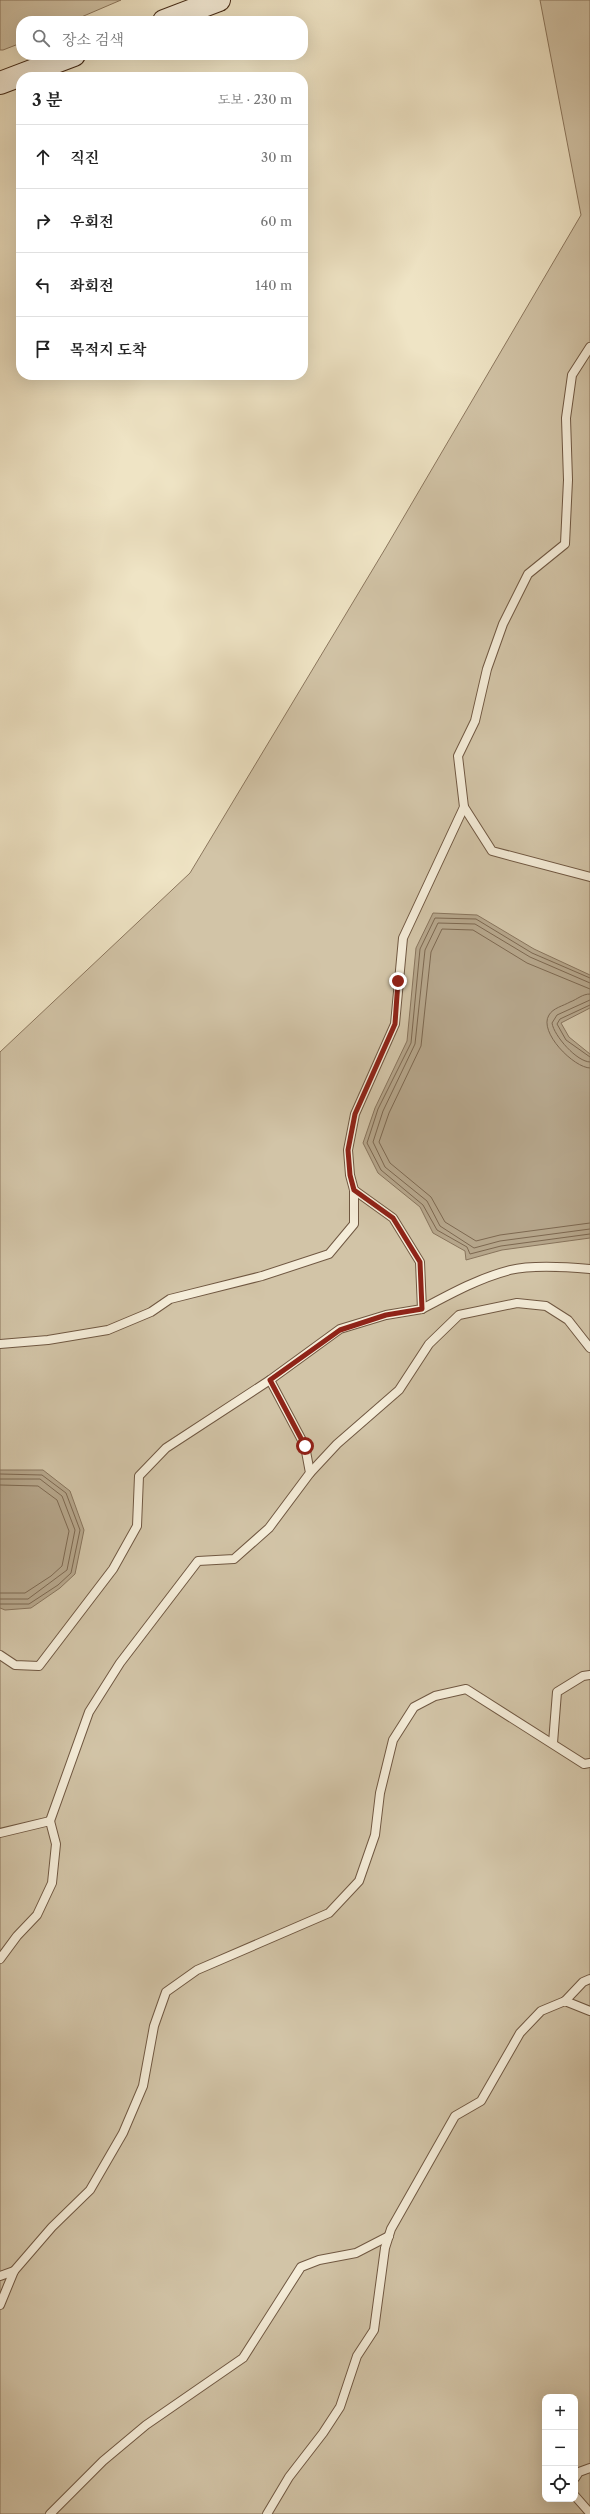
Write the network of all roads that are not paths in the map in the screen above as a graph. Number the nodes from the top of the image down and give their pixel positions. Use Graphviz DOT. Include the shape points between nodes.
graph roads {
  1 [pos="219,0"];
  2 [pos="177,16"];
  3 [pos="61,60"];
  4 [pos="29,72"];
  5 [pos="16,77"];
  6 [pos="0,83"];
  7 [pos="590,347"];
  8 [pos="464,807"];
  9 [pos="590,877"];
  10 [pos="354,1190"];
  11 [pos="590,1269"];
  12 [pos="422,1309"];
  13 [pos="0,1344"];
  14 [pos="590,1348"];
  15 [pos="270,1380"];
  16 [pos="310,1473"];
  17 [pos="0,1655"];
  18 [pos="590,1674"];
  19 [pos="553,1743"];
  20 [pos="590,1763"];
  21 [pos="50,1821"];
  22 [pos="0,1833"];
  23 [pos="0,1959"];
  24 [pos="590,1979"];
  25 [pos="565,2001"];
  26 [pos="590,2011"];
  27 [pos="388,2236"];
  28 [pos="14,2271"];
  29 [pos="0,2276"];
  30 [pos="0,2305"];
  31 [pos="590,2468"];
  32 [pos="578,2474"];
  33 [pos="578,2499"];
  34 [pos="590,2512"];
  35 [pos="50,2514"];
  36 [pos="267,2514"];
  1 -- 2 [label="main road"];
  3 -- 4 [label="main road"];
  5 -- 6 [label="main road"];
  7 -- 8 [label="lane" via="572,375 566,418 568,480 565,544 528,574 503,624 487,669 475,721 458,756"];
  8 -- 9 [label="lane" via="492,851"];
  8 -- 10 [label="lane" via="403,938 395,1024 355,1114 348,1150"];
  10 -- 12 [label="lane" via="393,1218 420,1262"];
  10 -- 13 [label="lane" via="354,1224 329,1254 262,1276 170,1299 151,1312 108,1330 48,1340"];
  11 -- 12 [label="lane" via="568,1266 511,1270 458,1290"];
  12 -- 15 [label="lane" via="386,1315 340,1330"];
  14 -- 16 [label="lane" via="568,1320 546,1306 517,1303 459,1315 429,1344 399,1390 337,1444"];
  15 -- 16 [label="lane" via="305,1446"];
  15 -- 17 [label="lane" via="166,1448 139,1476 137,1526 113,1569 39,1666 15,1665"];
  16 -- 21 [label="lane" via="269,1528 234,1559 198,1561 120,1663 89,1712"];
  18 -- 19 [label="lane" via="557,1692"];
  19 -- 20 [label="lane" via="584,1764"];
  19 -- 28 [label="lane" via="466,1689 435,1696 414,1707 394,1740 380,1793 375,1835 359,1881 329,1913 197,1970 166,1992 154,2026 143,2086 123,2133 90,2190 52,2227"];
  21 -- 22 [label="lane"];
  21 -- 23 [label="lane" via="56,1844 52,1883 37,1915 16,1936"];
  24 -- 25 [label="lane" via="583,1982"];
  25 -- 26 [label="lane"];
  25 -- 27 [label="lane" via="541,2011 520,2033 481,2101 455,2116"];
  27 -- 35 [label="lane" via="356,2253 319,2260 301,2267 242,2358 146,2425 103,2462"];
  27 -- 36 [label="lane" via="374,2330 357,2356 340,2406 323,2434 289,2477"];
  28 -- 29 [label="lane"];
  28 -- 30 [label="lane"];
  31 -- 32 [label="lane"];
  33 -- 34 [label="lane"];
}
